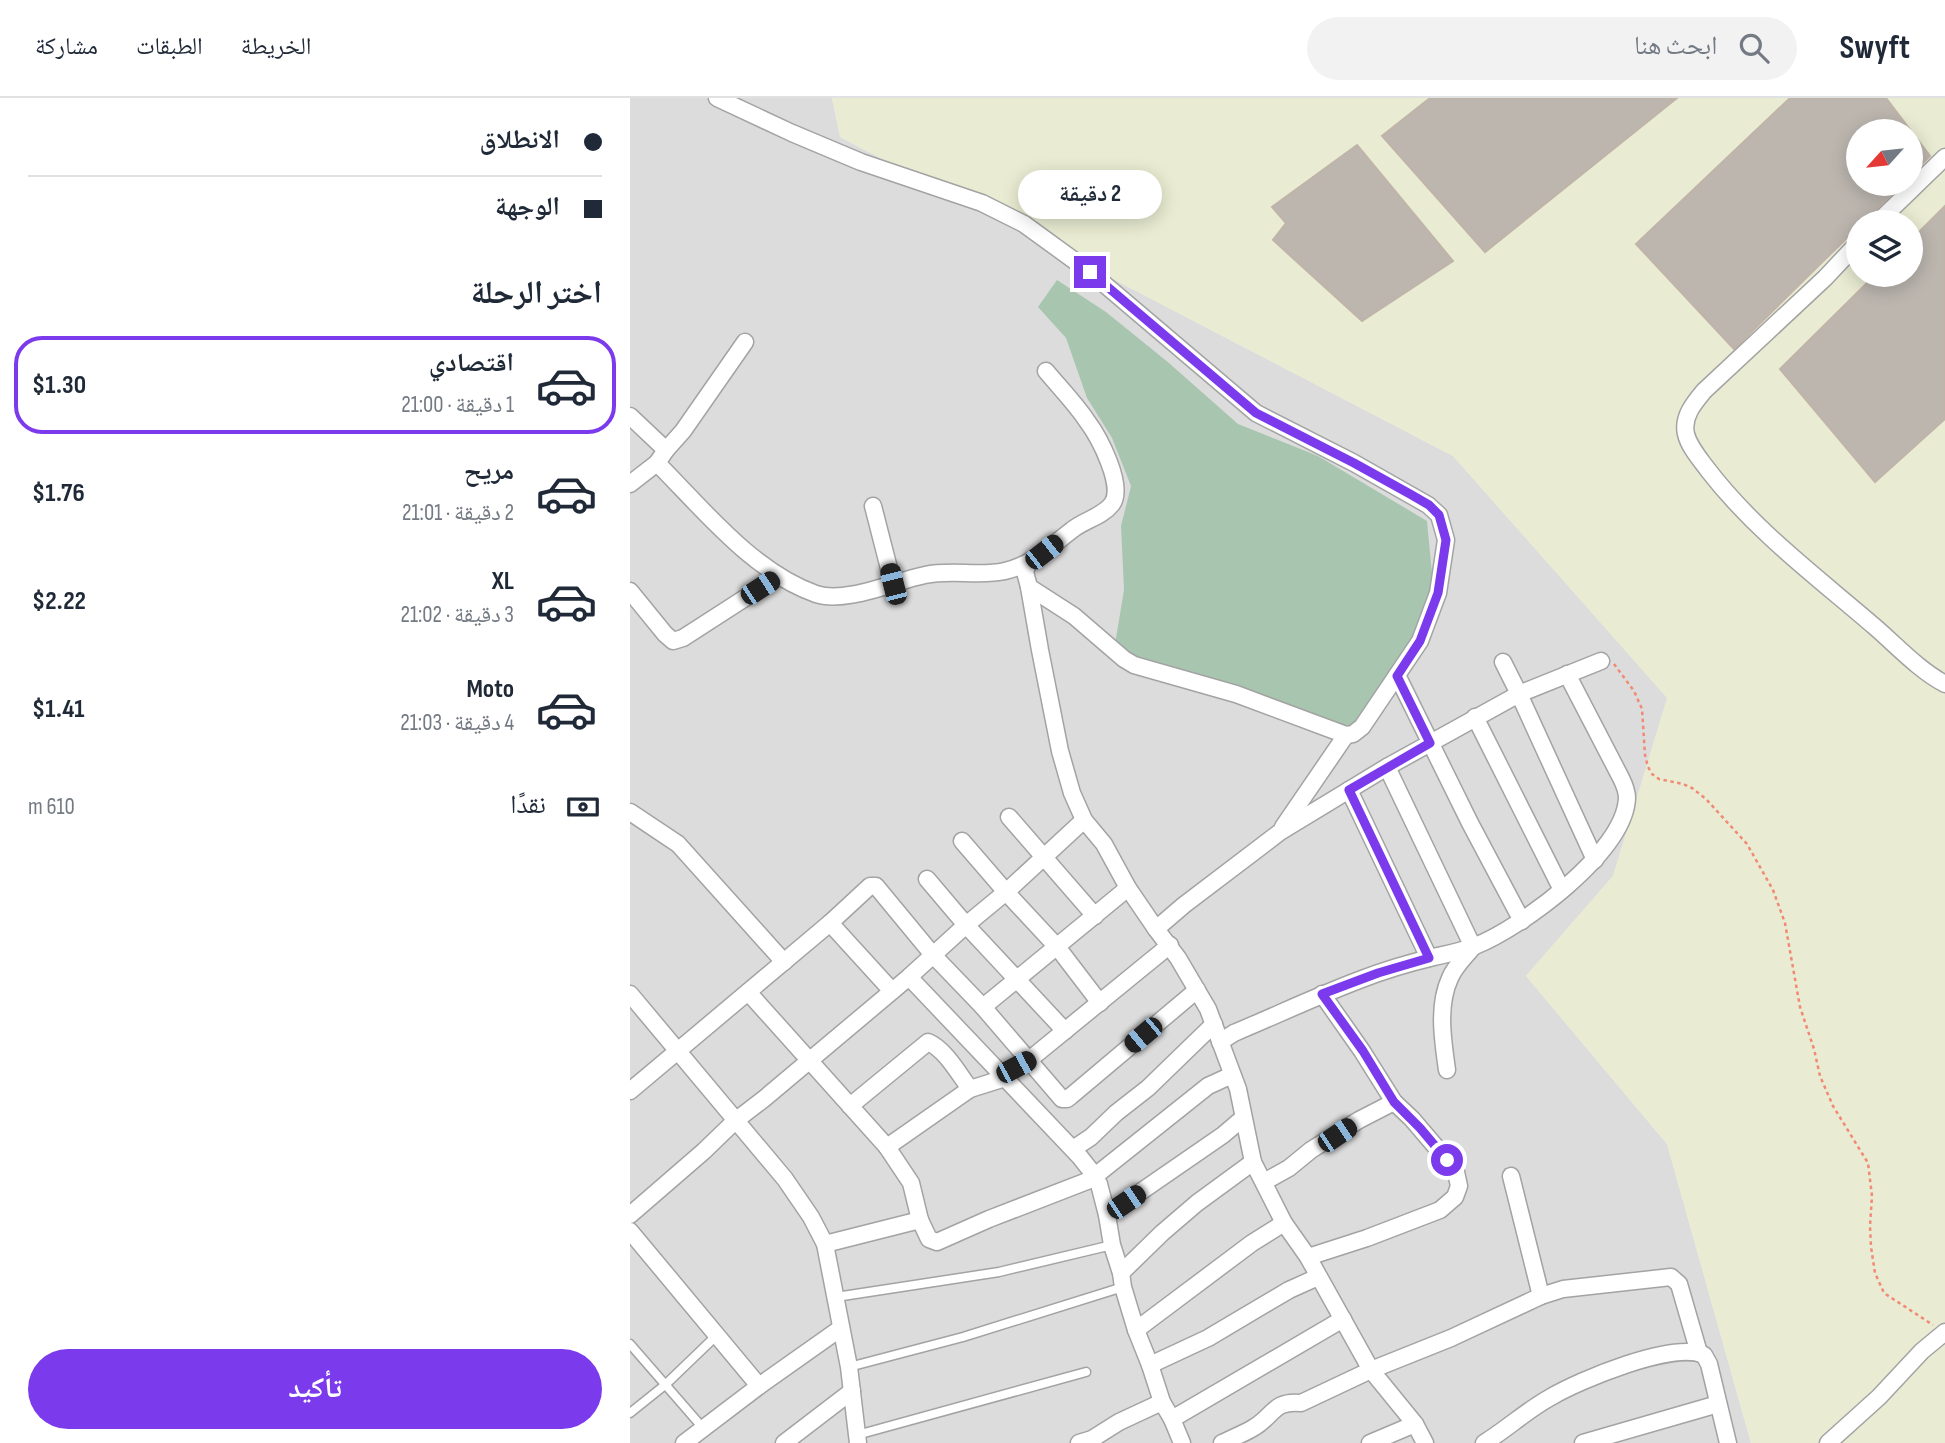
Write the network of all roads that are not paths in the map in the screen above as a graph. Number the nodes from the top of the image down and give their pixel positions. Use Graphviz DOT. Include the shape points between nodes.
graph roads {
  1 [pos="717,98"];
  2 [pos="1945,157"];
  3 [pos="1890,210"];
  4 [pos="1846,256"];
  5 [pos="745,342"];
  6 [pos="1046,372"];
  7 [pos="630,416"];
  8 [pos="662,456"];
  9 [pos="630,484"];
  10 [pos="873,506"];
  11 [pos="1028,564"];
  12 [pos="779,576"];
  13 [pos="893,584"];
  14 [pos="1030,587"];
  15 [pos="632,599"];
  16 [pos="1601,661"];
  17 [pos="1503,662"];
  18 [pos="1567,674"];
  19 [pos="1397,676"];
  20 [pos="1945,684"];
  21 [pos="1519,694"];
  22 [pos="1475,717"];
  23 [pos="1346,735"];
  24 [pos="1430,743"];
  25 [pos="1387,767"];
  26 [pos="1349,790"];
  27 [pos="630,812"];
  28 [pos="1009,817"];
  29 [pos="1084,820"];
  30 [pos="1280,832"];
  31 [pos="962,841"];
  32 [pos="1045,857"];
  33 [pos="1595,860"];
  34 [pos="927,879"];
  35 [pos="1128,888"];
  36 [pos="1562,890"];
  37 [pos="1006,892"];
  38 [pos="1095,916"];
  39 [pos="1522,921"];
  40 [pos="830,923"];
  41 [pos="966,925"];
  42 [pos="1156,929"];
  43 [pos="1170,945"];
  44 [pos="1473,947"];
  45 [pos="1058,948"];
  46 [pos="933,955"];
  47 [pos="1429,958"];
  48 [pos="784,962"];
  49 [pos="909,976"];
  50 [pos="1018,980"];
  51 [pos="1197,990"];
  52 [pos="892,991"];
  53 [pos="748,992"];
  54 [pos="630,994"];
  55 [pos="1322,994"];
  56 [pos="1100,1003"];
  57 [pos="983,1007"];
  58 [pos="1214,1024"];
  59 [pos="1065,1031"];
  60 [pos="1220,1042"];
  61 [pos="678,1051"];
  62 [pos="810,1060"];
  63 [pos="1029,1060"];
  64 [pos="1447,1070"];
  65 [pos="1232,1075"];
  66 [pos="1004,1076"];
  67 [pos="970,1089"];
  68 [pos="630,1091"];
  69 [pos="1394,1102"];
  70 [pos="850,1106"];
  71 [pos="1243,1118"];
  72 [pos="735,1121"];
  73 [pos="887,1147"];
  74 [pos="1073,1149"];
  75 [pos="1254,1162"];
  76 [pos="1511,1176"];
  77 [pos="1095,1177"];
  78 [pos="1264,1182"];
  79 [pos="630,1215"];
  80 [pos="1107,1215"];
  81 [pos="920,1220"];
  82 [pos="1284,1223"];
  83 [pos="630,1231"];
  84 [pos="825,1244"];
  85 [pos="1112,1245"];
  86 [pos="1308,1258"];
  87 [pos="1318,1277"];
  88 [pos="1122,1280"];
  89 [pos="1541,1296"];
  90 [pos="836,1297"];
  91 [pos="1343,1319"];
  92 [pos="841,1328"];
  93 [pos="1136,1330"];
  94 [pos="1944,1332"];
  95 [pos="716,1336"];
  96 [pos="630,1344"];
  97 [pos="1699,1353"];
  98 [pos="1150,1365"];
  99 [pos="849,1367"];
  100 [pos="1371,1370"];
  101 [pos="1086,1372"];
  102 [pos="665,1385"];
  103 [pos="759,1385"];
  104 [pos="852,1391"];
  105 [pos="1162,1402"];
  106 [pos="1718,1404"];
  107 [pos="630,1413"];
  108 [pos="1172,1419"];
  109 [pos="1415,1424"];
  110 [pos="703,1427"];
  111 [pos="858,1439"];
  112 [pos="1493,1441"];
  113 [pos="684,1443"];
  114 [pos="784,1443"];
  115 [pos="1079,1443"];
  116 [pos="1182,1443"];
  117 [pos="1222,1443"];
  118 [pos="1370,1443"];
  119 [pos="1425,1443"];
  120 [pos="1583,1443"];
  121 [pos="1728,1443"];
  122 [pos="1828,1443"];
  1 -- 19 [label="street" via="838,152 982,203 1024,224 1100,281 1256,413 1429,505 1439,515 1446,540 1438,593 1420,641"];
  2 -- 3 [label="street"];
  4 -- 20 [label="street" via="1704,391 1688,413 1686,437 1713,476 1775,541"];
  5 -- 8 [label="street"];
  6 -- 11 [label="street" via="1089,423 1114,476 1116,492 1106,509"];
  7 -- 8 [label="street"];
  8 -- 9 [label="street"];
  8 -- 12 [label="street" via="739,545"];
  10 -- 13 [label="street"];
  11 -- 13 [label="street" via="995,573 926,574"];
  11 -- 14 [label="street" via="1025,572"];
  12 -- 13 [label="street" via="832,597"];
  12 -- 15 [label="street" via="673,641"];
  14 -- 23 [label="street" via="1134,665 1236,694"];
  14 -- 29 [label="street" via="1060,751"];
  16 -- 18 [label="street"];
  17 -- 21 [label="street"];
  18 -- 21 [label="street"];
  18 -- 33 [label="street" via="1621,778 1627,800 1619,824"];
  19 -- 23 [label="street" via="1363,727"];
  19 -- 24 [label="street"];
  21 -- 22 [label="street"];
  21 -- 33 [label="street"];
  22 -- 24 [label="street"];
  22 -- 36 [label="street"];
  23 -- 30 [label="street"];
  24 -- 25 [label="street"];
  24 -- 39 [label="street"];
  25 -- 26 [label="street"];
  25 -- 44 [label="street"];
  26 -- 30 [label="street"];
  26 -- 47 [label="street"];
  27 -- 48 [label="street" via="678,844"];
  28 -- 32 [label="street"];
  29 -- 32 [label="street"];
  29 -- 35 [label="street" via="1104,844"];
  30 -- 42 [label="street"];
  31 -- 37 [label="street"];
  32 -- 37 [label="street"];
  32 -- 38 [label="street"];
  33 -- 36 [label="street"];
  34 -- 41 [label="street"];
  35 -- 38 [label="street"];
  35 -- 42 [label="street"];
  36 -- 39 [label="street"];
  37 -- 41 [label="street"];
  37 -- 45 [label="street"];
  38 -- 45 [label="street"];
  39 -- 44 [label="street"];
  40 -- 46 [label="street" via="870,886 876,886"];
  40 -- 48 [label="street"];
  40 -- 52 [label="street"];
  41 -- 46 [label="street"];
  41 -- 50 [label="street"];
  42 -- 43 [label="street"];
  43 -- 51 [label="street"];
  43 -- 56 [label="street"];
  44 -- 47 [label="street"];
  44 -- 64 [label="street" via="1451,975 1444,995"];
  45 -- 50 [label="street"];
  45 -- 56 [label="street"];
  46 -- 49 [label="street"];
  46 -- 57 [label="street"];
  47 -- 55 [label="street"];
  48 -- 53 [label="street"];
  49 -- 52 [label="street"];
  49 -- 66 [label="street"];
  50 -- 57 [label="street"];
  50 -- 59 [label="street"];
  51 -- 58 [label="street"];
  51 -- 63 [label="street" via="1067,1099 1062,1099"];
  52 -- 62 [label="street"];
  53 -- 61 [label="street"];
  53 -- 62 [label="street"];
  54 -- 61 [label="street"];
  55 -- 60 [label="street"];
  55 -- 69 [label="street"];
  56 -- 59 [label="street"];
  57 -- 63 [label="street"];
  58 -- 60 [label="street"];
  58 -- 74 [label="street" via="1148,1088"];
  59 -- 63 [label="street"];
  60 -- 65 [label="street"];
  61 -- 68 [label="street"];
  61 -- 72 [label="street"];
  62 -- 70 [label="street"];
  62 -- 72 [label="street"];
  63 -- 66 [label="street"];
  65 -- 71 [label="street"];
  65 -- 77 [label="street" via="1208,1086"];
  66 -- 67 [label="street"];
  66 -- 74 [label="street"];
  67 -- 70 [label="street" via="928,1042"];
  67 -- 73 [label="street"];
  69 -- 78 [label="street"];
  69 -- 86 [label="street" via="1456,1172 1459,1186 1455,1197 1429,1215"];
  70 -- 73 [label="street"];
  71 -- 75 [label="street"];
  71 -- 80 [label="street"];
  72 -- 79 [label="street"];
  72 -- 84 [label="street" via="785,1179"];
  73 -- 81 [label="street" via="911,1182"];
  74 -- 77 [label="street"];
  75 -- 78 [label="street"];
  75 -- 88 [label="street" via="1162,1233"];
  76 -- 89 [label="street"];
  77 -- 80 [label="street"];
  77 -- 81 [label="street" via="937,1242 929,1239"];
  78 -- 82 [label="street"];
  80 -- 85 [label="street"];
  81 -- 84 [label="street"];
  82 -- 86 [label="street"];
  82 -- 93 [label="street"];
  83 -- 95 [label="street"];
  84 -- 90 [label="street"];
  85 -- 88 [label="street"];
  85 -- 90 [label="lane" via="999,1272"];
  86 -- 87 [label="street"];
  87 -- 91 [label="street"];
  87 -- 98 [label="street"];
  88 -- 93 [label="street"];
  88 -- 99 [label="lane" via="963,1337"];
  89 -- 97 [label="street" via="1563,1289 1671,1277 1679,1284"];
  89 -- 100 [label="street"];
  90 -- 92 [label="street"];
  91 -- 100 [label="street"];
  91 -- 108 [label="street"];
  92 -- 99 [label="street"];
  92 -- 103 [label="street"];
  93 -- 98 [label="street"];
  94 -- 122 [label="street"];
  95 -- 102 [label="lane"];
  95 -- 103 [label="street"];
  96 -- 102 [label="lane"];
  97 -- 106 [label="street" via="1709,1364"];
  97 -- 112 [label="street" via="1654,1356 1575,1383"];
  98 -- 105 [label="street"];
  99 -- 104 [label="street"];
  100 -- 109 [label="street"];
  100 -- 117 [label="street" via="1301,1403 1280,1405 1255,1427"];
  101 -- 111 [label="lane"];
  102 -- 107 [label="lane"];
  102 -- 110 [label="lane"];
  103 -- 110 [label="street"];
  104 -- 111 [label="street"];
  104 -- 114 [label="street"];
  105 -- 108 [label="street"];
  105 -- 115 [label="street"];
  106 -- 120 [label="street"];
  106 -- 121 [label="street"];
  108 -- 116 [label="street"];
  109 -- 118 [label="street"];
  109 -- 119 [label="street"];
  110 -- 113 [label="street"];
}
